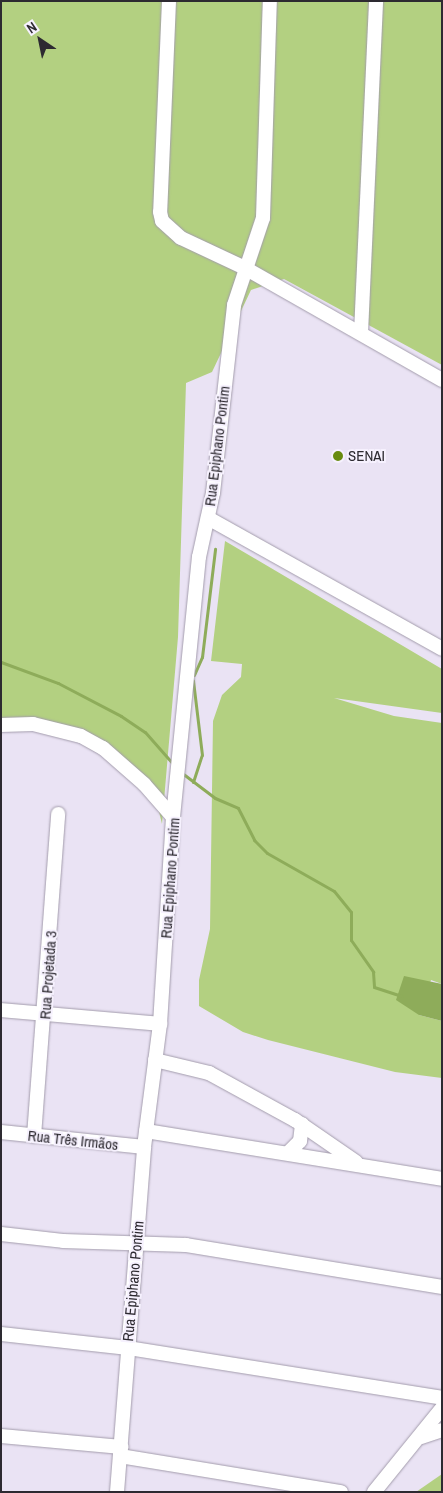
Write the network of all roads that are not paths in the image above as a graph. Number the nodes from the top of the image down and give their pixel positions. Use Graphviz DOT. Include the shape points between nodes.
graph roads {
  1 [pos="168,1"];
  2 [pos="270,1"];
  3 [pos="376,1"];
  4 [pos="245,268"];
  5 [pos="361,332"];
  6 [pos="442,380"];
  7 [pos="208,518"];
  8 [pos="442,649"];
  9 [pos="1,725"];
  10 [pos="58,814"];
  11 [pos="173,817"];
  12 [pos="1,1010"];
  13 [pos="46,1014"];
  14 [pos="160,1024"];
  15 [pos="155,1060"];
  16 [pos="302,1124"];
  17 [pos="146,1131"];
  18 [pos="1,1132"];
  19 [pos="34,1136"];
  20 [pos="144,1147"];
  21 [pos="288,1153"];
  22 [pos="358,1164"];
  23 [pos="442,1179"];
  24 [pos="1,1234"];
  25 [pos="136,1242"];
  26 [pos="442,1287"];
  27 [pos="1,1334"];
  28 [pos="128,1348"];
  29 [pos="442,1398"];
  30 [pos="442,1408"];
  31 [pos="442,1430"];
  32 [pos="1,1436"];
  33 [pos="421,1437"];
  34 [pos="120,1452"];
  35 [pos="117,1492"];
  36 [pos="341,1492"];
  37 [pos="374,1492"];
  1 -- 4 [label="street" via="162,221 181,238"];
  2 -- 4 [label="street, Rua Epiphano Pontim" via="263,218"];
  3 -- 5 [label="street"];
  4 -- 5 [label="street"];
  4 -- 7 [label="street, Rua Epiphano Pontim" via="234,305"];
  5 -- 6 [label="street"];
  7 -- 8 [label="street"];
  7 -- 11 [label="street, Rua Epiphano Pontim" via="199,557"];
  9 -- 11 [label="street" via="34,724 81,736 103,748 144,784"];
  10 -- 13 [label="street, Rua Projetada 3"];
  11 -- 14 [label="street, Rua Epiphano Pontim"];
  12 -- 13 [label="street"];
  13 -- 14 [label="street"];
  13 -- 19 [label="street, Rua Projetada 3"];
  14 -- 15 [label="street, Rua Epiphano Pontim"];
  15 -- 16 [label="street" via="209,1073"];
  15 -- 17 [label="street, Rua Epiphano Pontim"];
  16 -- 21 [label="street" via="300,1141"];
  16 -- 22 [label="street"];
  17 -- 20 [label="street, Rua Epiphano Pontim"];
  17 -- 21 [label="street"];
  18 -- 19 [label="street, Rua Três Irmãos"];
  19 -- 20 [label="street, Rua Três Irmãos"];
  20 -- 25 [label="street, Rua Epiphano Pontim"];
  21 -- 22 [label="street"];
  22 -- 23 [label="street"];
  24 -- 25 [label="street"];
  25 -- 26 [label="street" via="186,1245"];
  25 -- 28 [label="street, Rua Epiphano Pontim"];
  27 -- 28 [label="street"];
  28 -- 29 [label="street"];
  28 -- 34 [label="street, Rua Epiphano Pontim"];
  30 -- 33 [label="street"];
  31 -- 33 [label="street"];
  32 -- 34 [label="street"];
  33 -- 37 [label="street"];
  34 -- 35 [label="street, Rua Epiphano Pontim"];
  34 -- 36 [label="street"];
}
